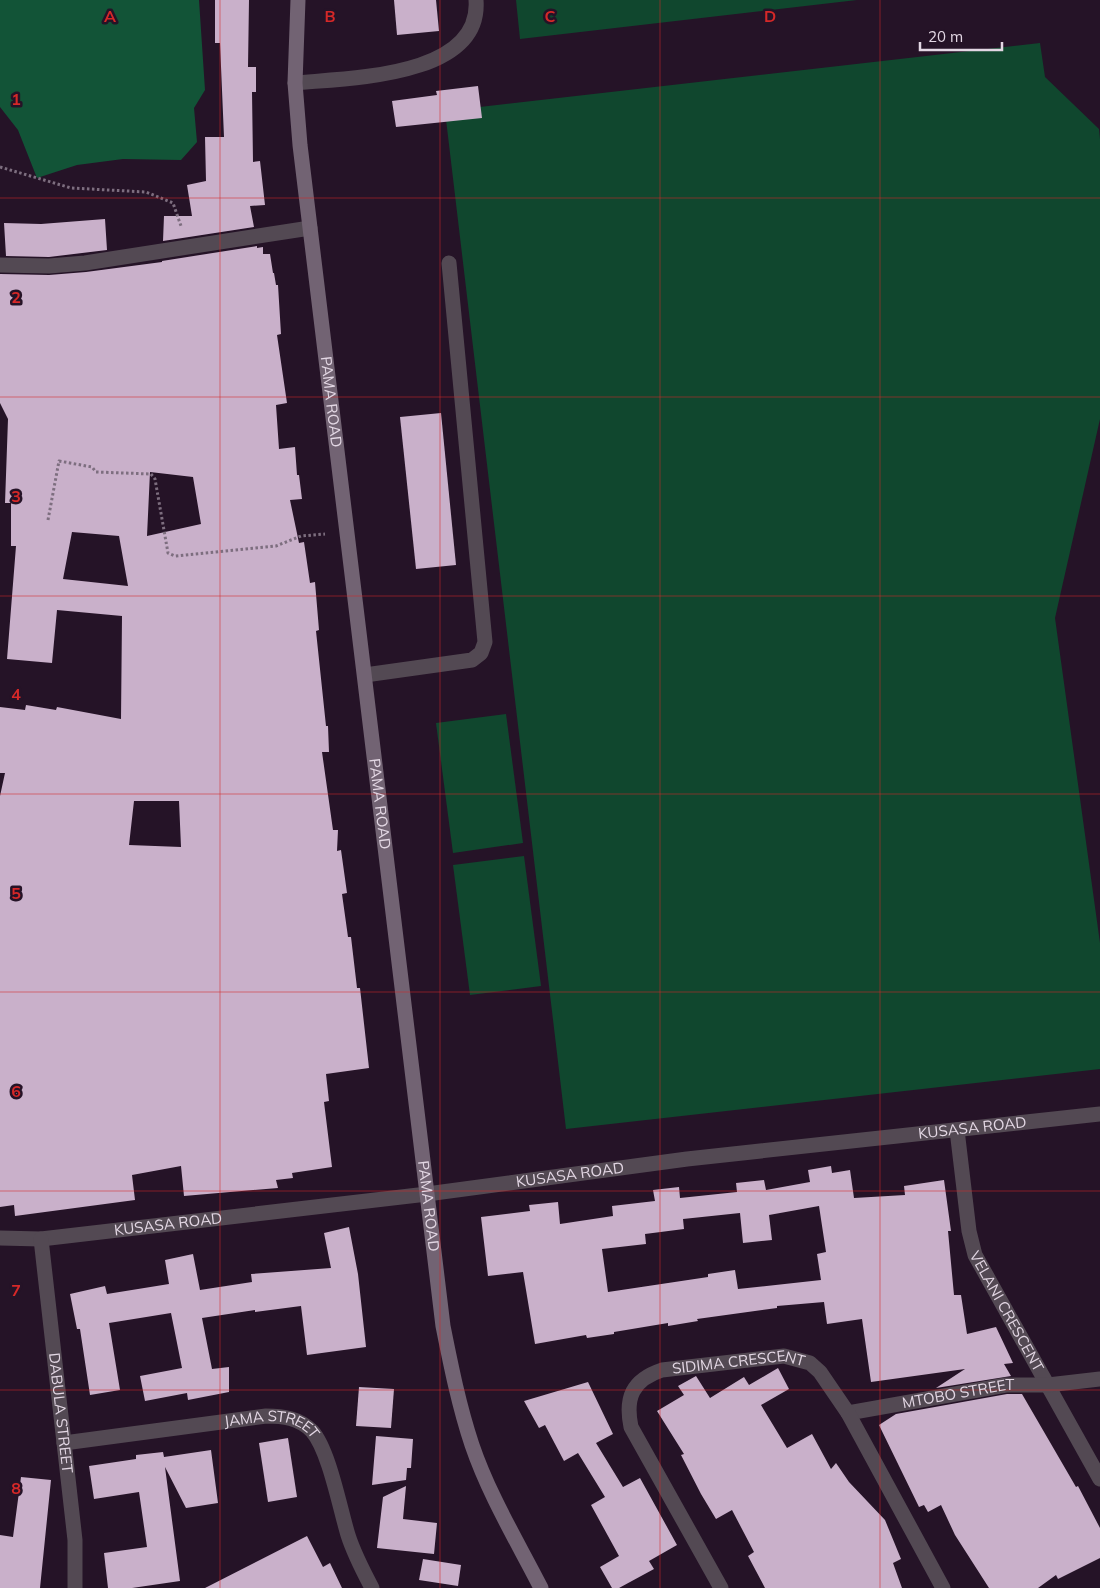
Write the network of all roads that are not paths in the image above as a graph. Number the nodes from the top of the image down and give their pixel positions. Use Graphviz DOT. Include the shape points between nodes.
graph roads {
  1 [pos="298,0"];
  2 [pos="476,0"];
  3 [pos="295,83"];
  4 [pos="310,228"];
  5 [pos="449,263"];
  6 [pos="0,265"];
  7 [pos="365,675"];
  8 [pos="1100,1114"];
  9 [pos="958,1130"];
  10 [pos="427,1194"];
  11 [pos="0,1238"];
  12 [pos="41,1239"];
  13 [pos="1100,1379"];
  14 [pos="1048,1385"];
  15 [pos="848,1413"];
  16 [pos="64,1443"];
  17 [pos="1100,1480"];
  18 [pos="75,1588"];
  19 [pos="372,1588"];
  20 [pos="542,1588"];
  21 [pos="721,1588"];
  22 [pos="943,1588"];
  1 -- 3 [label="street, PAMA ROAD"];
  2 -- 3 [label="street" via="472,26 464,39 447,53 422,65 388,73"];
  3 -- 4 [label="street, PAMA ROAD"];
  4 -- 6 [label="street" via="86,263"];
  4 -- 7 [label="street, PAMA ROAD"];
  5 -- 7 [label="street" via="485,642 481,653 472,660"];
  7 -- 10 [label="street, PAMA ROAD"];
  8 -- 9 [label="street, KUSASA ROAD"];
  9 -- 10 [label="street, KUSASA ROAD" via="687,1159"];
  9 -- 14 [label="street, VELANI CRESCENT" via="969,1231 975,1255"];
  10 -- 12 [label="street, KUSASA ROAD"];
  10 -- 20 [label="street, PAMA ROAD" via="443,1326 472,1445 493,1498"];
  11 -- 12 [label="street, KUSASA ROAD"];
  12 -- 16 [label="street, DABULA STREET"];
  13 -- 14 [label="street, MTOBO STREET"];
  14 -- 15 [label="street, MTOBO STREET" via="1006,1385"];
  14 -- 17 [label="street, VELANI CRESCENT"];
  15 -- 21 [label="street, SIDIMA CRESCENT" via="820,1372 810,1363 784,1356 662,1370 647,1375 636,1386 629,1398 627,1411 631,1427"];
  15 -- 22 [label="street, SIDIMA CRESCENT"];
  16 -- 18 [label="street, DABULA STREET" via="75,1540"];
  16 -- 19 [label="street, JAMA STREET" via="266,1416 284,1416 300,1422 312,1432 322,1449 349,1538"];
}
